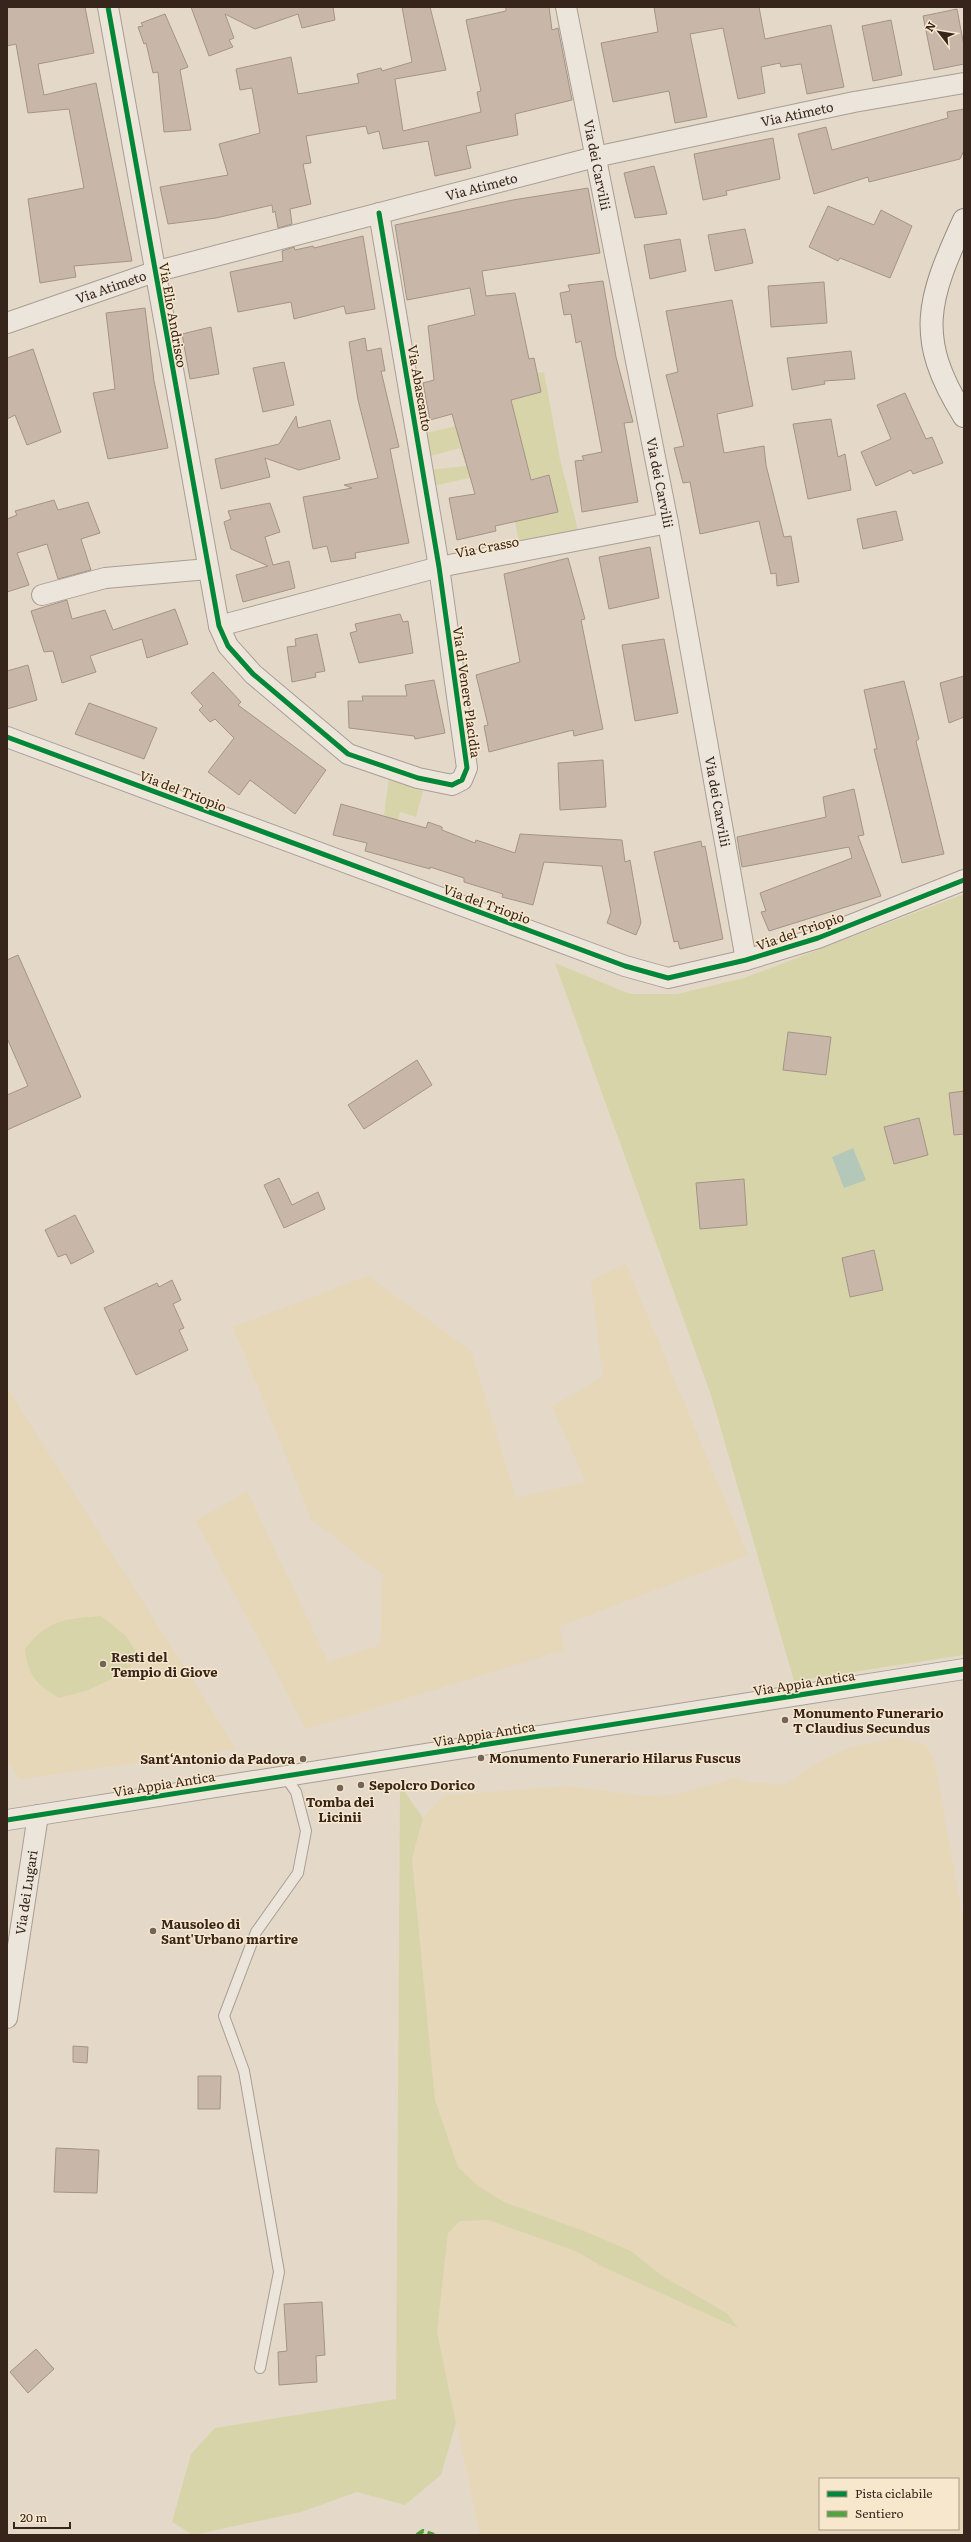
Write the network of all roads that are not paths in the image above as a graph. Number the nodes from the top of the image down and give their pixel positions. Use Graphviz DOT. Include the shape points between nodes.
graph roads {
  1 [pos="108,7"];
  2 [pos="566,7"];
  3 [pos="964,83"];
  4 [pos="595,157"];
  5 [pos="378,213"];
  6 [pos="964,220"];
  7 [pos="154,272"];
  8 [pos="7,323"];
  9 [pos="964,416"];
  10 [pos="668,524"];
  11 [pos="439,567"];
  12 [pos="208,569"];
  13 [pos="42,595"];
  14 [pos="219,626"];
  15 [pos="7,737"];
  16 [pos="964,880"];
  17 [pos="746,960"];
  18 [pos="964,1673"];
  19 [pos="285,1776"];
  20 [pos="38,1815"];
  21 [pos="7,1820"];
  22 [pos="7,2018"];
  23 [pos="260,2368"];
  1 -- 7 [label="street, Via Elio Andrisco"];
  2 -- 4 [label="street, Via dei Carvilii"];
  3 -- 4 [label="street, Via Atimeto" via="854,102"];
  4 -- 5 [label="street, Via Atimeto"];
  4 -- 10 [label="street, Via dei Carvilii"];
  5 -- 7 [label="street, Via Atimeto"];
  5 -- 11 [label="street, Via Abascanto"];
  6 -- 9 [label="main road" via="939,279 931,332 934,355 941,377"];
  7 -- 8 [label="street, Via Atimeto"];
  7 -- 12 [label="street, Via Elio Andrisco"];
  10 -- 11 [label="street, Via Crasso"];
  10 -- 17 [label="street, Via dei Carvilii"];
  11 -- 14 [label="street, Via Crasso"];
  11 -- 14 [label="street, Via di Venere Placidia" via="467,768 462,780 452,785 418,778 348,754 253,674 228,646"];
  12 -- 13 [label="street" via="105,578"];
  12 -- 14 [label="street, Via Elio Andrisco"];
  15 -- 17 [label="street, Via del Triopio" via="625,966 668,978"];
  16 -- 17 [label="street, Via del Triopio" via="818,938"];
  18 -- 19 [label="street, Via Appia Antica"];
  19 -- 20 [label="street, Via Appia Antica"];
  19 -- 23 [label="lane" via="296,1792 306,1831 298,1873 256,1932 224,2016 244,2071 279,2272"];
  20 -- 21 [label="street, Via Appia Antica"];
  20 -- 22 [label="street, Via dei Lugari"];
}
